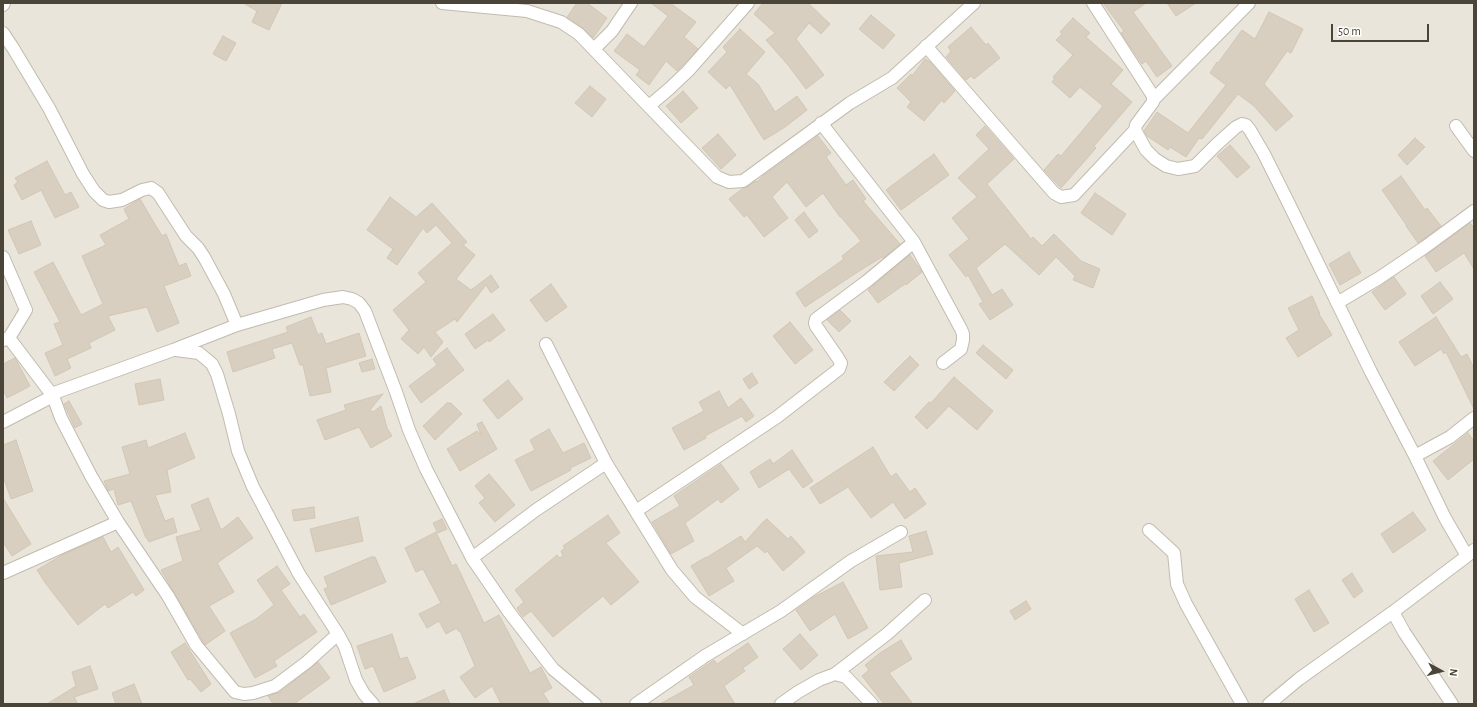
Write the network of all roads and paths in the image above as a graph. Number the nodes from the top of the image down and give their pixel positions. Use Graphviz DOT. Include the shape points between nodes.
graph roads {
  1 [pos="442,3"];
  2 [pos="631,3"];
  3 [pos="748,3"];
  4 [pos="974,3"];
  5 [pos="1093,3"];
  6 [pos="1249,3"];
  7 [pos="474,5"];
  8 [pos="3,33"];
  9 [pos="926,46"];
  10 [pos="594,49"];
  11 [pos="1154,99"];
  12 [pos="649,106"];
  13 [pos="821,123"];
  14 [pos="1456,126"];
  15 [pos="1135,130"];
  16 [pos="1474,152"];
  17 [pos="1474,211"];
  18 [pos="914,242"];
  19 [pos="3,257"];
  20 [pos="1338,303"];
  21 [pos="237,325"];
  22 [pos="6,339"];
  23 [pos="546,344"];
  24 [pos="173,350"];
  25 [pos="943,363"];
  26 [pos="53,396"];
  27 [pos="1474,418"];
  28 [pos="3,422"];
  29 [pos="1415,456"];
  30 [pos="606,463"];
  31 [pos="636,511"];
  32 [pos="118,522"];
  33 [pos="1149,530"];
  34 [pos="901,532"];
  35 [pos="1470,553"];
  36 [pos="472,558"];
  37 [pos="3,573"];
  38 [pos="925,600"];
  39 [pos="1393,612"];
  40 [pos="338,634"];
  41 [pos="743,634"];
  42 [pos="835,674"];
  43 [pos="247,699"];
  44 [pos="373,704"];
  45 [pos="595,704"];
  46 [pos="636,704"];
  47 [pos="781,704"];
  48 [pos="872,704"];
  49 [pos="1242,704"];
  50 [pos="1269,704"];
  51 [pos="1452,704"];
  1 -- 7 [label="street"];
  2 -- 10 [label="street" via="612,31"];
  3 -- 12 [label="street" via="688,71"];
  4 -- 9 [label="street"];
  5 -- 11 [label="street"];
  6 -- 11 [label="street"];
  7 -- 10 [label="street" via="528,11 546,16 579,34"];
  8 -- 21 [label="street" via="49,108 94,191 109,202 122,200 151,188 158,193 186,236 204,257"];
  9 -- 13 [label="street" via="892,78"];
  9 -- 15 [label="street" via="1054,193 1061,197 1074,195"];
  10 -- 12 [label="street"];
  11 -- 15 [label="street"];
  12 -- 13 [label="street" via="717,177 729,182 743,181"];
  13 -- 18 [label="street"];
  14 -- 16 [label="street"];
  15 -- 20 [label="street" via="1146,150 1155,158 1166,166 1185,169 1195,166 1236,128 1242,124 1246,125 1264,154"];
  17 -- 20 [label="street" via="1425,247"];
  18 -- 25 [label="street" via="963,334 961,349"];
  18 -- 31 [label="street" via="816,319 814,323 841,363 839,369 776,417"];
  19 -- 22 [label="street" via="26,310"];
  20 -- 29 [label="street" via="1370,372"];
  21 -- 24 [label="street"];
  21 -- 36 [label="street" via="323,300 343,297 359,303 365,311 426,469"];
  22 -- 26 [label="street"];
  23 -- 30 [label="street"];
  24 -- 26 [label="street" via="57,392"];
  24 -- 40 [label="street" via="199,352 212,364 238,451 253,487 299,574"];
  26 -- 28 [label="street"];
  26 -- 32 [label="street" via="76,448"];
  27 -- 29 [label="street" via="1450,437"];
  29 -- 35 [label="street" via="1445,518"];
  30 -- 31 [label="street"];
  30 -- 36 [label="street" via="536,510"];
  31 -- 41 [label="street" via="681,581 695,597"];
  32 -- 37 [label="street"];
  32 -- 43 [label="street" via="151,570 196,645 235,692"];
  33 -- 49 [label="street" via="1174,552 1177,584"];
  34 -- 41 [label="street" via="851,561 781,611"];
  35 -- 39 [label="street"];
  36 -- 45 [label="street" via="553,669"];
  38 -- 42 [label="street" via="887,634"];
  39 -- 50 [label="street" via="1299,679"];
  39 -- 51 [label="street"];
  40 -- 43 [label="street" via="275,686 253,693"];
  40 -- 44 [label="street" via="356,680"];
  41 -- 46 [label="street" via="705,656"];
  42 -- 47 [label="street" via="819,680"];
  42 -- 48 [label="street" via="846,677"];
}
